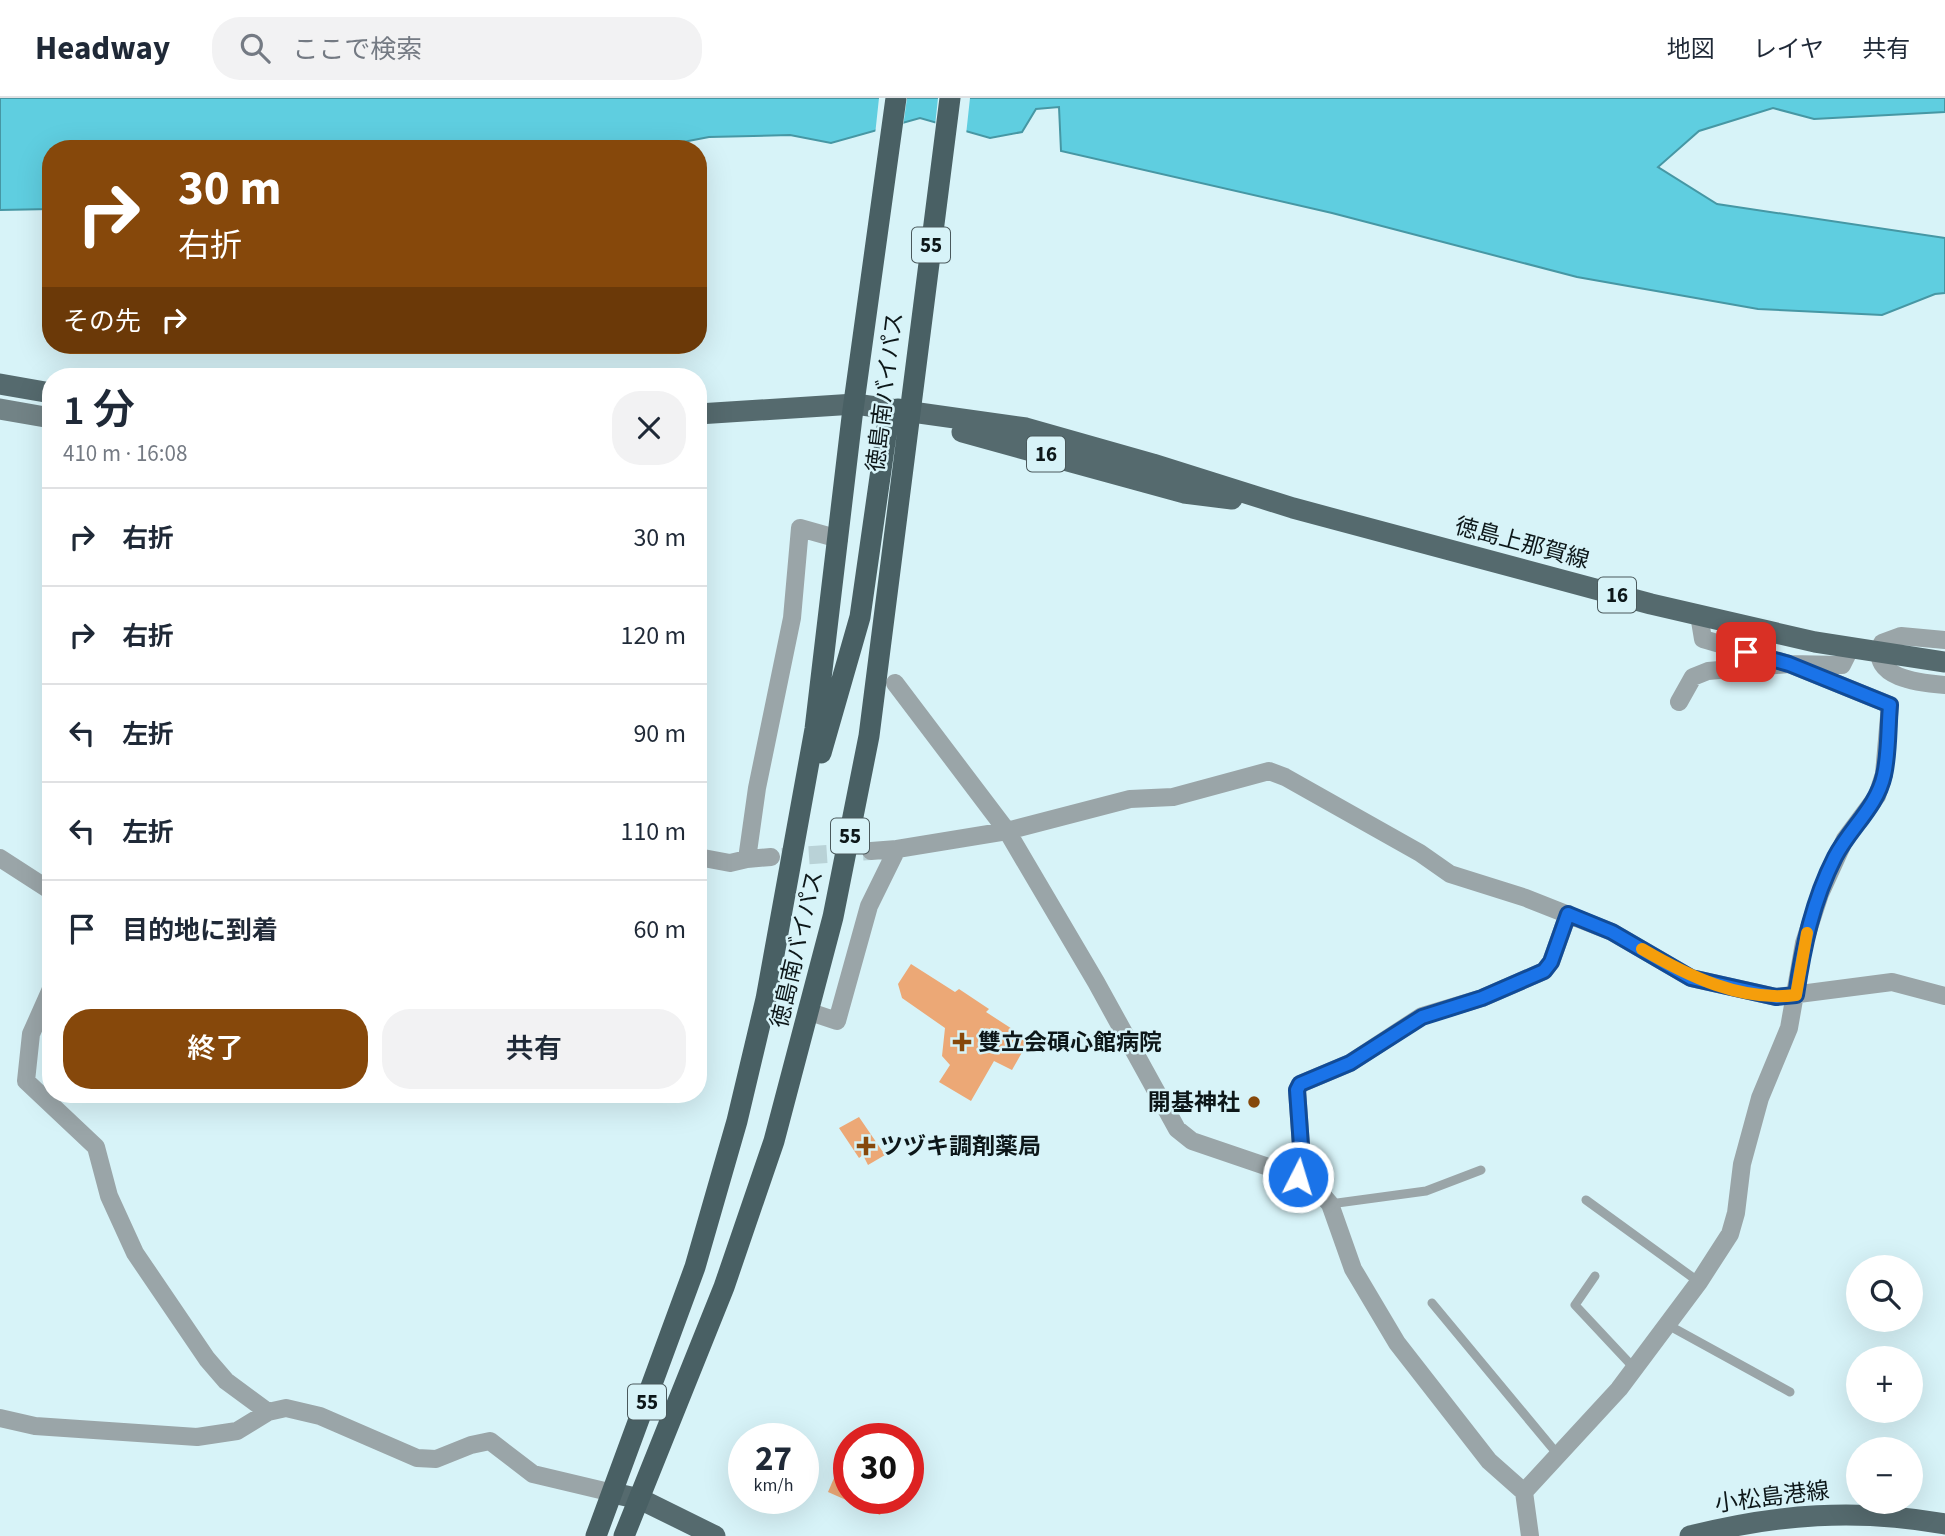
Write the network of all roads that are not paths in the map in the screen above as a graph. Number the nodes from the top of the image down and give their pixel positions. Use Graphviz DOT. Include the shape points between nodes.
graph roads {
  1 [pos="896,98"];
  2 [pos="950,98"];
  3 [pos="0,384"];
  4 [pos="42,391"];
  5 [pos="0,409"];
  6 [pos="854,410"];
  7 [pos="903,411"];
  8 [pos="707,414"];
  9 [pos="42,416"];
  10 [pos="707,427"];
  11 [pos="839,539"];
  12 [pos="1699,615"];
  13 [pos="1945,640"];
  14 [pos="1850,649"];
  15 [pos="1878,653"];
  16 [pos="1945,662"];
  17 [pos="1789,664"];
  18 [pos="895,683"];
  19 [pos="1945,685"];
  20 [pos="1679,702"];
  21 [pos="803,801"];
  22 [pos="1007,831"];
  23 [pos="897,849"];
  24 [pos="871,851"];
  25 [pos="0,858"];
  26 [pos="771,858"];
  27 [pos="707,859"];
  28 [pos="747,859"];
  29 [pos="42,885"];
  30 [pos="1568,914"];
  31 [pos="1796,995"];
  32 [pos="1945,996"];
  33 [pos="42,1009"];
  34 [pos="810,1012"];
  35 [pos="42,1097"];
  36 [pos="49,1103"];
  37 [pos="1481,1170"];
  38 [pos="1298,1177"];
  39 [pos="1586,1200"];
  40 [pos="1330,1204"];
  41 [pos="1595,1276"];
  42 [pos="1699,1282"];
  43 [pos="1432,1303"];
  44 [pos="1668,1325"];
  45 [pos="1634,1368"];
  46 [pos="1790,1392"];
  47 [pos="268,1412"];
  48 [pos="0,1418"];
  49 [pos="1559,1456"];
  50 [pos="1524,1492"];
  51 [pos="613,1493"];
  52 [pos="640,1499"];
  53 [pos="1945,1524"];
  54 [pos="596,1536"];
  55 [pos="624,1536"];
  56 [pos="715,1536"];
  57 [pos="1530,1536"];
  58 [pos="1690,1536"];
  1 -- 6 [label="highway, 徳島南バイパス / 55"];
  2 -- 7 [label="highway, 徳島南バイパス / 55"];
  3 -- 4 [label="main road"];
  5 -- 9 [label="main road"];
  6 -- 7 [label="main road, 徳島上那賀線 / 16"];
  6 -- 8 [label="main road, 徳島上那賀線 / 16"];
  6 -- 10 [label="main road, 徳島上那賀線 / 16"];
  6 -- 11 [label="highway, 徳島南バイパス / 55"];
  7 -- 12 [label="main road, 徳島上那賀線 / 16" via="1026,428 1293,508"];
  7 -- 21 [label="highway" via="860,617 828,733"];
  7 -- 34 [label="highway, 徳島南バイパス / 55" via="869,736"];
  11 -- 21 [label="highway, 徳島南バイパス / 55"];
  11 -- 28 [label="street" via="800,528 792,618"];
  12 -- 14 [label="main road, 徳島上那賀線 / 16"];
  12 -- 17 [label="street" via="1703,639"];
  13 -- 15 [label="street" via="1901,636 1882,643"];
  14 -- 15 [label="main road, 徳島上那賀線 / 16"];
  14 -- 17 [label="street" via="1842,665"];
  15 -- 16 [label="main road, 徳島上那賀線 / 16"];
  15 -- 19 [label="street" via="1881,663 1895,676"];
  17 -- 20 [label="street" via="1708,671 1693,677"];
  17 -- 31 [label="street" via="1890,705 1884,774 1877,796 1835,858 1820,894 1804,943"];
  18 -- 22 [label="street"];
  21 -- 51 [label="highway, 徳島南バイパス / 55" via="766,999 711,1216"];
  22 -- 23 [label="street"];
  22 -- 30 [label="street" via="1130,799 1174,797 1269,771 1374,826 1450,874"];
  22 -- 38 [label="street" via="1177,1129 1192,1141"];
  23 -- 24 [label="street"];
  23 -- 34 [label="street" via="869,906 837,1021"];
  25 -- 29 [label="street"];
  26 -- 28 [label="street"];
  27 -- 28 [label="street" via="730,863"];
  30 -- 31 [label="street" via="1612,932 1691,978 1776,997"];
  30 -- 38 [label="street" via="1544,971 1422,1017 1350,1063 1300,1084 1302,1160"];
  31 -- 32 [label="street" via="1892,982"];
  31 -- 42 [label="street" via="1780,1056 1760,1098 1730,1234"];
  33 -- 35 [label="street" via="31,1034 26,1082"];
  34 -- 52 [label="highway, 徳島南バイパス / 55" via="774,1141 724,1287"];
  36 -- 47 [label="street" via="96,1147 109,1196 135,1253 207,1359 226,1381"];
  37 -- 40 [label="lane" via="1426,1191"];
  38 -- 40 [label="street"];
  39 -- 42 [label="lane"];
  40 -- 50 [label="street" via="1353,1269 1397,1343 1489,1461"];
  41 -- 45 [label="lane" via="1575,1304"];
  42 -- 44 [label="street"];
  43 -- 49 [label="lane"];
  44 -- 45 [label="street"];
  44 -- 46 [label="lane"];
  45 -- 49 [label="street"];
  47 -- 48 [label="street" via="237,1430 197,1437 35,1426"];
  47 -- 51 [label="street" via="286,1408 320,1416 417,1458 436,1459 490,1441 533,1474"];
  49 -- 50 [label="street"];
  50 -- 57 [label="street"];
  51 -- 52 [label="main road"];
  51 -- 54 [label="highway, 徳島南バイパス / 55"];
  52 -- 55 [label="highway, 徳島南バイパス / 55"];
  52 -- 56 [label="main road"];
  53 -- 58 [label="main road, 小松島港線" via="1892,1515 1808,1515"];
}
